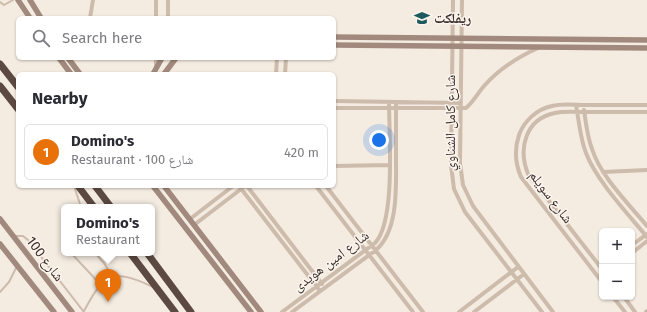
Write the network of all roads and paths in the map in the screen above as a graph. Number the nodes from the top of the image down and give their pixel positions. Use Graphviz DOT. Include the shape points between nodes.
graph roads {
  1 [pos="14,0"];
  2 [pos="18,0"];
  3 [pos="30,0"];
  4 [pos="93,0"];
  5 [pos="156,0"];
  6 [pos="168,0"];
  7 [pos="452,0"];
  8 [pos="462,0"];
  9 [pos="0,2"];
  10 [pos="29,16"];
  11 [pos="39,16"];
  12 [pos="90,16"];
  13 [pos="156,16"];
  14 [pos="168,16"];
  15 [pos="336,37"];
  16 [pos="452,38"];
  17 [pos="461,38"];
  18 [pos="647,40"];
  19 [pos="336,45"];
  20 [pos="452,46"];
  21 [pos="542,46"];
  22 [pos="461,47"];
  23 [pos="647,48"];
  24 [pos="60,60"];
  25 [pos="68,60"];
  26 [pos="70,60"];
  27 [pos="156,60"];
  28 [pos="160,60"];
  29 [pos="174,60"];
  30 [pos="277,60"];
  31 [pos="286,60"];
  32 [pos="0,64"];
  33 [pos="65,66"];
  34 [pos="156,66"];
  35 [pos="70,72"];
  36 [pos="79,72"];
  37 [pos="154,72"];
  38 [pos="166,72"];
  39 [pos="276,72"];
  40 [pos="285,72"];
  41 [pos="16,84"];
  42 [pos="0,86"];
  43 [pos="336,101"];
  44 [pos="389,102"];
  45 [pos="396,102"];
  46 [pos="452,102"];
  47 [pos="461,103"];
  48 [pos="576,105"];
  49 [pos="583,105"];
  50 [pos="647,105"];
  51 [pos="16,106"];
  52 [pos="336,108"];
  53 [pos="389,108"];
  54 [pos="396,108"];
  55 [pos="451,109"];
  56 [pos="461,109"];
  57 [pos="578,112"];
  58 [pos="584,112"];
  59 [pos="647,112"];
  60 [pos="390,165"];
  61 [pos="336,166"];
  62 [pos="647,170"];
  63 [pos="603,172"];
  64 [pos="597,174"];
  65 [pos="75,188"];
  66 [pos="80,188"];
  67 [pos="97,188"];
  68 [pos="156,188"];
  69 [pos="166,188"];
  70 [pos="230,188"];
  71 [pos="242,188"];
  72 [pos="244,188"];
  73 [pos="244,188"];
  74 [pos="318,188"];
  75 [pos="328,188"];
  76 [pos="212,202"];
  77 [pos="80,204"];
  78 [pos="92,204"];
  79 [pos="109,204"];
  80 [pos="216,208"];
  81 [pos="190,219"];
  82 [pos="0,220"];
  83 [pos="194,225"];
  84 [pos="647,226"];
  85 [pos="12,235"];
  86 [pos="646,235"];
  87 [pos="647,241"];
  88 [pos="635,243"];
  89 [pos="0,244"];
  90 [pos="372,245"];
  91 [pos="365,250"];
  92 [pos="376,250"];
  93 [pos="635,251"];
  94 [pos="369,255"];
  95 [pos="73,256"];
  96 [pos="98,256"];
  97 [pos="132,256"];
  98 [pos="149,256"];
  99 [pos="307,264"];
  100 [pos="346,264"];
  101 [pos="599,264"];
  102 [pos="17,266"];
  103 [pos="518,267"];
  104 [pos="302,268"];
  105 [pos="350,269"];
  106 [pos="599,270"];
  107 [pos="511,272"];
  108 [pos="595,273"];
  109 [pos="524,274"];
  110 [pos="112,276"];
  111 [pos="599,277"];
  112 [pos="517,279"];
  113 [pos="321,283"];
  114 [pos="100,284"];
  115 [pos="316,286"];
  116 [pos="325,288"];
  117 [pos="158,290"];
  118 [pos="0,292"];
  119 [pos="320,292"];
  120 [pos="615,300"];
  121 [pos="626,300"];
  122 [pos="84,311"];
  123 [pos="54,312"];
  124 [pos="72,312"];
  125 [pos="175,312"];
  126 [pos="191,312"];
  127 [pos="251,312"];
  128 [pos="261,312"];
  129 [pos="282,312"];
  130 [pos="292,312"];
  131 [pos="413,312"];
  132 [pos="423,312"];
  133 [pos="459,312"];
  134 [pos="474,312"];
  135 [pos="542,312"];
  136 [pos="553,312"];
  137 [pos="625,312"];
  138 [pos="635,312"];
  1 -- 9 [label="lane" via="4,5"];
  2 -- 10 [label="street"];
  3 -- 11 [label="street"];
  4 -- 12 [label="street"];
  5 -- 13 [label="street"];
  6 -- 14 [label="street"];
  7 -- 16 [label="street, شارع كامل الشناوي"];
  8 -- 17 [label="street, شارع كامل الشناوي"];
  15 -- 16 [label="street"];
  16 -- 17 [label="street"];
  16 -- 20 [label="street, شارع كامل الشناوي"];
  17 -- 18 [label="street"];
  17 -- 22 [label="street, شارع كامل الشناوي"];
  19 -- 20 [label="street"];
  20 -- 22 [label="street"];
  20 -- 46 [label="street, شارع كامل الشناوي"];
  21 -- 22 [label="street"];
  21 -- 23 [label="street"];
  21 -- 56 [label="street" via="506,66 485,84 468,107"];
  22 -- 47 [label="street, شارع كامل الشناوي"];
  24 -- 33 [label="street"];
  25 -- 33 [label="street"];
  26 -- 36 [label="street"];
  27 -- 34 [label="street"];
  28 -- 34 [label="street"];
  29 -- 38 [label="street"];
  30 -- 39 [label="street"];
  31 -- 40 [label="street"];
  32 -- 41 [label="highway"];
  33 -- 35 [label="street"];
  34 -- 37 [label="street"];
  42 -- 51 [label="highway"];
  43 -- 44 [label="street"];
  44 -- 45 [label="street"];
  44 -- 53 [label="street, شارع امين هويدى"];
  45 -- 46 [label="street"];
  45 -- 54 [label="street, شارع امين هويدى"];
  46 -- 47 [label="street"];
  46 -- 55 [label="street, شارع كامل الشناوي"];
  47 -- 56 [label="street, شارع كامل الشناوي"];
  48 -- 49 [label="street, شارع سويلم"];
  48 -- 57 [label="street"];
  48 -- 108 [label="street, شارع سويلم" via="544,108 530,118 520,132 515,156 524,181"];
  49 -- 50 [label="street, شارع سويلم"];
  49 -- 58 [label="street"];
  52 -- 53 [label="street"];
  53 -- 54 [label="street"];
  53 -- 60 [label="street, شارع امين هويدى"];
  54 -- 55 [label="street"];
  54 -- 92 [label="street, شارع امين هويدى" via="395,206 390,228"];
  55 -- 56 [label="street"];
  55 -- 107 [label="street, شارع كامل الشناوي" via="451,165 454,189 465,212"];
  56 -- 103 [label="street, شارع كامل الشناوي" via="460,163 467,196"];
  57 -- 58 [label="street, شارع سويلم"];
  57 -- 64 [label="street" via="583,145"];
  57 -- 101 [label="street, شارع سويلم" via="554,113 538,120 527,133 523,158 532,181"];
  58 -- 59 [label="street, شارع سويلم"];
  58 -- 63 [label="street" via="592,149"];
  60 -- 61 [label="street"];
  60 -- 90 [label="street, شارع امين هويدى" via="386,215 379,237"];
  62 -- 63 [label="street"];
  63 -- 64 [label="street"];
  63 -- 84 [label="street"];
  64 -- 86 [label="street"];
  65 -- 77 [label="lane"];
  66 -- 78 [label="highway"];
  67 -- 79 [label="highway"];
  68 -- 127 [label="street"];
  69 -- 81 [label="street"];
  70 -- 76 [label="street"];
  71 -- 80 [label="street"];
  72 -- 99 [label="street"];
  73 -- 104 [label="street"];
  74 -- 91 [label="street"];
  75 -- 90 [label="street"];
  76 -- 80 [label="street"];
  76 -- 81 [label="street"];
  80 -- 83 [label="street"];
  81 -- 83 [label="street"];
  82 -- 85 [label="street, شارع 100"];
  83 -- 128 [label="street"];
  85 -- 122 [label="lane" via="23,236 28,240"];
  85 -- 124 [label="street, شارع 100"];
  86 -- 88 [label="street"];
  87 -- 93 [label="street"];
  89 -- 102 [label="street, شارع 100"];
  90 -- 91 [label="street, شارع امين هويدى"];
  90 -- 92 [label="street"];
  91 -- 94 [label="street"];
  91 -- 100 [label="street, شارع امين هويدى"];
  92 -- 94 [label="street, شارع امين هويدى"];
  92 -- 132 [label="street"];
  94 -- 105 [label="street, شارع امين هويدى"];
  94 -- 131 [label="street"];
  95 -- 114 [label="lane"];
  96 -- 110 [label="lane"];
  97 -- 117 [label="highway"];
  98 -- 126 [label="highway"];
  99 -- 104 [label="street"];
  99 -- 113 [label="street"];
  100 -- 105 [label="street"];
  100 -- 113 [label="street, شارع امين هويدى"];
  102 -- 118 [label="lane" via="9,282"];
  102 -- 123 [label="street, شارع 100"];
  103 -- 107 [label="street"];
  103 -- 109 [label="street, شارع كامل الشناوي"];
  104 -- 115 [label="street"];
  105 -- 116 [label="street, شارع امين هويدى"];
  106 -- 108 [label="street"];
  107 -- 112 [label="street, شارع كامل الشناوي"];
  107 -- 133 [label="street"];
  108 -- 111 [label="street, شارع سويلم"];
  109 -- 112 [label="street"];
  109 -- 136 [label="street, شارع كامل الشناوي"];
  110 -- 114 [label="lane"];
  110 -- 117 [label="lane" via="126,277"];
  112 -- 134 [label="street"];
  112 -- 135 [label="street, شارع كامل الشناوي"];
  113 -- 115 [label="street, شارع امين هويدى"];
  113 -- 116 [label="street"];
  114 -- 122 [label="lane"];
  115 -- 119 [label="street"];
  115 -- 129 [label="street, شارع امين هويدى"];
  116 -- 119 [label="street, شارع امين هويدى"];
  117 -- 125 [label="highway"];
  119 -- 130 [label="street, شارع امين هويدى"];
  120 -- 137 [label="street"];
  121 -- 138 [label="street"];
}
